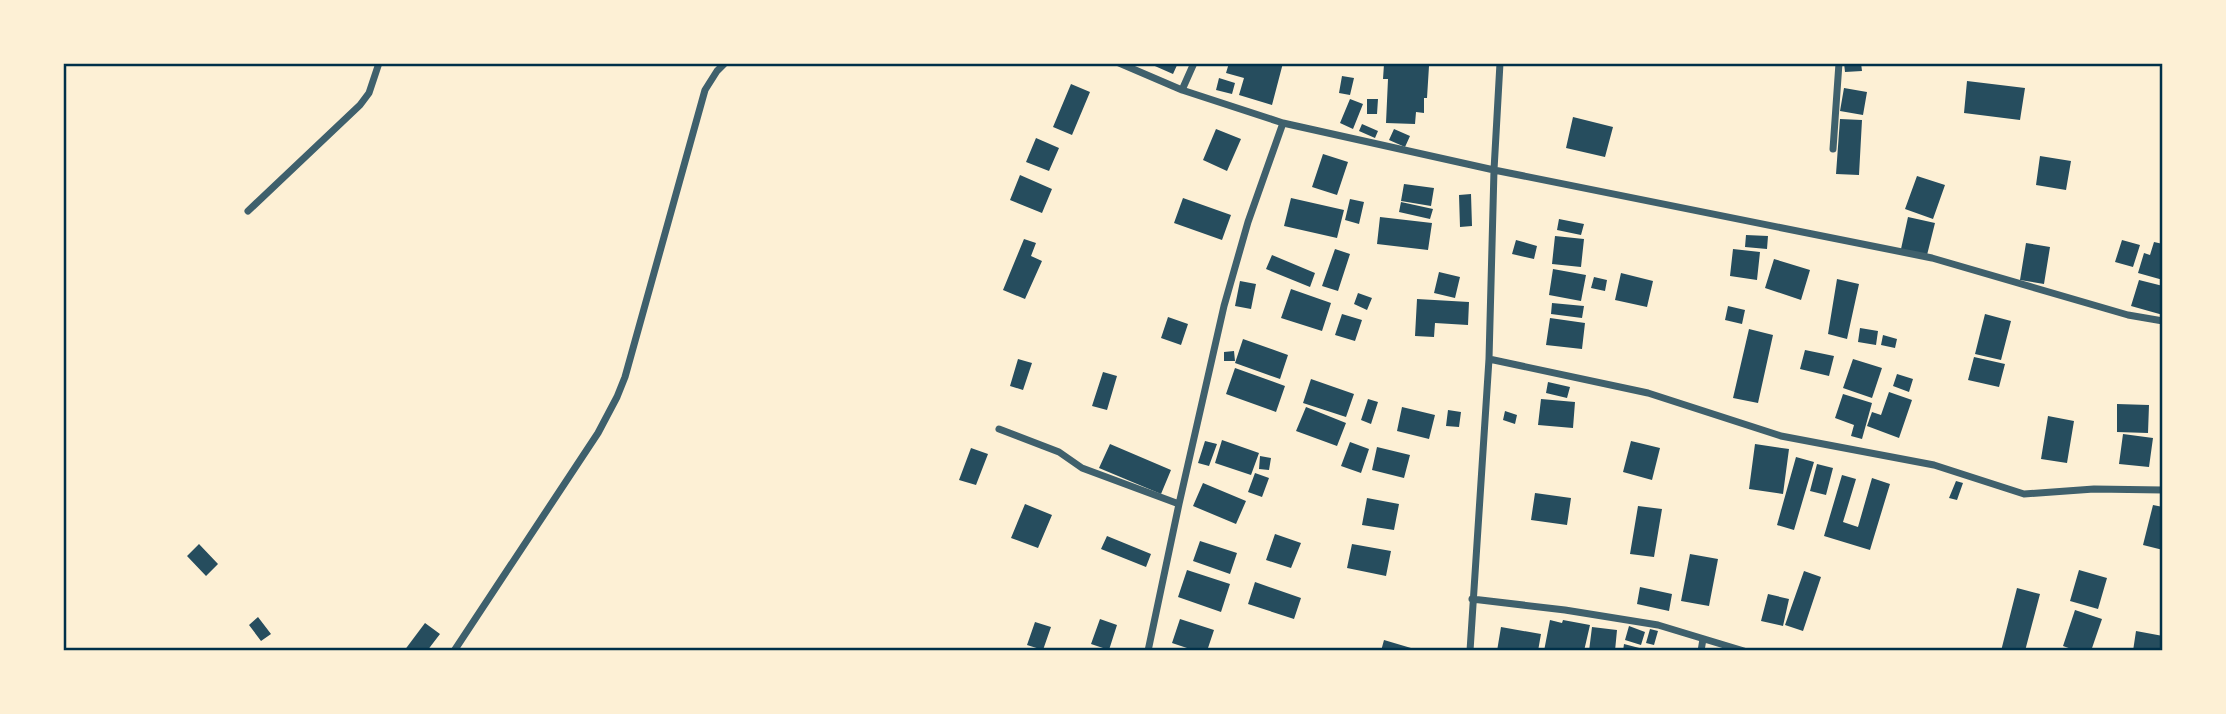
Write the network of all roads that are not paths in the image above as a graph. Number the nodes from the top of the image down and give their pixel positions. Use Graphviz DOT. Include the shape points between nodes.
graph roads {
  1 [pos="379,63"];
  2 [pos="725,63"];
  3 [pos="1119,63"];
  4 [pos="1194,63"];
  5 [pos="1500,63"];
  6 [pos="1839,63"];
  7 [pos="1182,90"];
  8 [pos="1283,123"];
  9 [pos="1833,149"];
  10 [pos="1494,170"];
  11 [pos="248,211"];
  12 [pos="2163,321"];
  13 [pos="1489,359"];
  14 [pos="999,429"];
  15 [pos="2163,490"];
  16 [pos="1179,504"];
  17 [pos="1472,599"];
  18 [pos="1703,639"];
  19 [pos="454,651"];
  20 [pos="1148,651"];
  21 [pos="1470,651"];
  22 [pos="1701,651"];
  23 [pos="1744,651"];
  1 -- 11 [label="street" via="360,105"];
  2 -- 19 [label="street" via="705,90 617,397"];
  3 -- 7 [label="street"];
  4 -- 7 [label="street"];
  5 -- 10 [label="street"];
  6 -- 9 [label="street"];
  7 -- 8 [label="street"];
  8 -- 10 [label="street"];
  8 -- 16 [label="street" via="1224,306"];
  10 -- 12 [label="street" via="1932,258"];
  10 -- 13 [label="street"];
  13 -- 15 [label="street" via="1648,393 1781,436 1934,465 2012,492"];
  13 -- 17 [label="street"];
  14 -- 16 [label="street" via="1059,452 1082,468"];
  16 -- 20 [label="street"];
  17 -- 18 [label="street" via="1658,625"];
  17 -- 21 [label="street"];
  18 -- 22 [label="street"];
  18 -- 23 [label="street"];
}
